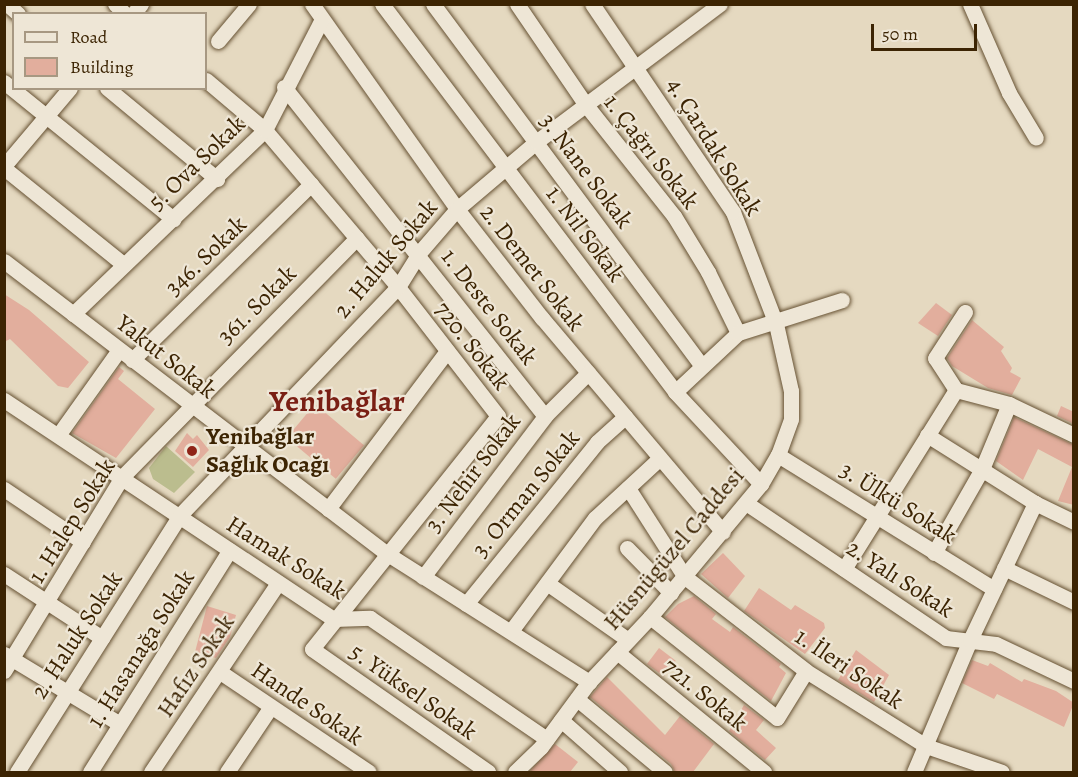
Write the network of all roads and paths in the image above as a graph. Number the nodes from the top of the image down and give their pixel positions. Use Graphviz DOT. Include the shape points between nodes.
graph roads {
  1 [pos="249,4"];
  2 [pos="312,4"];
  3 [pos="382,4"];
  4 [pos="433,4"];
  5 [pos="517,4"];
  6 [pos="592,4"];
  7 [pos="720,4"];
  8 [pos="970,4"];
  9 [pos="321,21"];
  10 [pos="218,41"];
  11 [pos="638,69"];
  12 [pos="207,81"];
  13 [pos="284,87"];
  14 [pos="14,90"];
  15 [pos="68,90"];
  16 [pos="109,90"];
  17 [pos="586,105"];
  18 [pos="47,116"];
  19 [pos="265,130"];
  20 [pos="1036,138"];
  21 [pos="536,142"];
  22 [pos="507,166"];
  23 [pos="4,167"];
  24 [pos="217,179"];
  25 [pos="311,184"];
  26 [pos="457,209"];
  27 [pos="173,219"];
  28 [pos="357,238"];
  29 [pos="419,253"];
  30 [pos="4,261"];
  31 [pos="124,265"];
  32 [pos="398,288"];
  33 [pos="842,300"];
  34 [pos="965,312"];
  35 [pos="73,314"];
  36 [pos="776,324"];
  37 [pos="738,333"];
  38 [pos="119,350"];
  39 [pos="447,351"];
  40 [pos="132,360"];
  41 [pos="702,366"];
  42 [pos="588,373"];
  43 [pos="956,390"];
  44 [pos="675,392"];
  45 [pos="4,399"];
  46 [pos="190,404"];
  47 [pos="1010,404"];
  48 [pos="545,416"];
  49 [pos="625,417"];
  50 [pos="58,434"];
  51 [pos="927,435"];
  52 [pos="1074,435"];
  53 [pos="245,446"];
  54 [pos="778,455"];
  55 [pos="660,458"];
  56 [pos="982,469"];
  57 [pos="122,477"];
  58 [pos="761,484"];
  59 [pos="628,488"];
  60 [pos="4,489"];
  61 [pos="746,503"];
  62 [pos="1035,503"];
  63 [pos="328,509"];
  64 [pos="180,515"];
  65 [pos="877,516"];
  66 [pos="1074,522"];
  67 [pos="723,532"];
  68 [pos="83,542"];
  69 [pos="627,548"];
  70 [pos="230,550"];
  71 [pos="386,553"];
  72 [pos="934,553"];
  73 [pos="1004,568"];
  74 [pos="844,569"];
  75 [pos="4,574"];
  76 [pos="423,577"];
  77 [pos="685,577"];
  78 [pos="278,583"];
  79 [pos="547,583"];
  80 [pos="994,589"];
  81 [pos="671,593"];
  82 [pos="1074,602"];
  83 [pos="48,603"];
  84 [pos="466,604"];
  85 [pos="651,618"];
  86 [pos="334,620"];
  87 [pos="511,631"];
  88 [pos="102,638"];
  89 [pos="628,640"];
  90 [pos="970,640"];
  91 [pos="312,649"];
  92 [pos="617,652"];
  93 [pos="7,661"];
  94 [pos="806,671"];
  95 [pos="220,672"];
  96 [pos="1074,681"];
  97 [pos="589,682"];
  98 [pos="66,692"];
  99 [pos="577,699"];
  100 [pos="270,708"];
  101 [pos="561,720"];
  102 [pos="120,724"];
  103 [pos="547,739"];
  104 [pos="926,746"];
  105 [pos="523,770"];
  106 [pos="16,772"];
  107 [pos="90,772"];
  108 [pos="151,772"];
  109 [pos="229,772"];
  110 [pos="369,772"];
  111 [pos="488,772"];
  112 [pos="620,772"];
  113 [pos="665,772"];
  114 [pos="764,772"];
  115 [pos="914,772"];
  116 [pos="1002,772"];
  1 -- 10 [label="street"];
  2 -- 9 [label="street, 2. Demet Sokak"];
  3 -- 22 [label="street, 1. Nil Sokak"];
  4 -- 21 [label="street, 3. Nane Sokak"];
  5 -- 17 [label="street, 1. Çağrı Sokak"];
  6 -- 11 [label="street, 4. Çardak Sokak"];
  7 -- 11 [label="street, 2. Haluk Sokak"];
  8 -- 20 [label="street" via="1009,93"];
  9 -- 13 [label="street, 5. Ova Sokak"];
  9 -- 26 [label="street, 2. Demet Sokak"];
  11 -- 17 [label="street, 2. Haluk Sokak"];
  11 -- 36 [label="street, 4. Çardak Sokak" via="733,212"];
  12 -- 19 [label="street, 720. Sokak"];
  13 -- 19 [label="street, 5. Ova Sokak"];
  13 -- 29 [label="street, 1. Deste Sokak"];
  14 -- 18 [label="street"];
  15 -- 18 [label="street"];
  16 -- 24 [label="street"];
  17 -- 21 [label="street, 2. Haluk Sokak"];
  17 -- 37 [label="street, 1. Çağrı Sokak" via="674,216"];
  18 -- 23 [label="street"];
  18 -- 27 [label="street"];
  19 -- 24 [label="street, 5. Ova Sokak"];
  19 -- 25 [label="street, 720. Sokak"];
  21 -- 22 [label="street, 2. Haluk Sokak"];
  21 -- 41 [label="street, 3. Nane Sokak"];
  22 -- 26 [label="street, 2. Haluk Sokak"];
  22 -- 44 [label="street, 1. Nil Sokak"];
  23 -- 31 [label="street"];
  24 -- 27 [label="street, 5. Ova Sokak"];
  25 -- 28 [label="street, 720. Sokak"];
  25 -- 40 [label="street, 346. Sokak"];
  26 -- 29 [label="street, 2. Haluk Sokak"];
  26 -- 42 [label="street, 2. Demet Sokak"];
  27 -- 31 [label="street, 5. Ova Sokak"];
  28 -- 32 [label="street, 720. Sokak"];
  28 -- 46 [label="street, 361. Sokak"];
  29 -- 32 [label="street, 2. Haluk Sokak"];
  29 -- 48 [label="street, 1. Deste Sokak"];
  30 -- 35 [label="street, Yakut Sokak"];
  31 -- 35 [label="street, 5. Ova Sokak"];
  32 -- 39 [label="street, 720. Sokak"];
  32 -- 53 [label="street, 2. Haluk Sokak"];
  33 -- 36 [label="street"];
  34 -- 43 [label="street" via="935,358"];
  35 -- 38 [label="street, Yakut Sokak"];
  36 -- 37 [label="street"];
  36 -- 54 [label="street, Hüsnügüzel Caddesi" via="791,391 790,419"];
  37 -- 41 [label="street"];
  38 -- 40 [label="street, Yakut Sokak"];
  38 -- 50 [label="street"];
  39 -- 63 [label="street"];
  39 -- 71 [label="street, 720. Sokak" via="498,416"];
  40 -- 46 [label="street, Yakut Sokak"];
  41 -- 44 [label="street"];
  42 -- 48 [label="street, 3. Nehir Sokak"];
  42 -- 49 [label="street, 2. Demet Sokak"];
  43 -- 47 [label="street"];
  43 -- 51 [label="street"];
  44 -- 58 [label="street, 1. Nil Sokak"];
  45 -- 50 [label="street, Hamak Sokak"];
  46 -- 53 [label="street, Yakut Sokak"];
  46 -- 57 [label="street, 1. Halep Sokak"];
  47 -- 52 [label="street"];
  47 -- 56 [label="street"];
  48 -- 76 [label="street, 3. Nehir Sokak"];
  49 -- 55 [label="street, 2. Demet Sokak"];
  49 -- 84 [label="street, 3. Orman Sokak" via="597,442"];
  50 -- 57 [label="street, Hamak Sokak"];
  51 -- 56 [label="street"];
  51 -- 65 [label="street"];
  53 -- 63 [label="street, Yakut Sokak"];
  53 -- 64 [label="street, 2. Haluk Sokak"];
  54 -- 58 [label="street, Hüsnügüzel Caddesi"];
  54 -- 65 [label="street, 3. Ülkü Sokak"];
  55 -- 59 [label="street"];
  55 -- 67 [label="street, 2. Demet Sokak"];
  56 -- 62 [label="street"];
  56 -- 72 [label="street"];
  57 -- 64 [label="street, Hamak Sokak"];
  57 -- 68 [label="street, 1. Halep Sokak"];
  58 -- 61 [label="street, Hüsnügüzel Caddesi"];
  59 -- 77 [label="street, 1. İleri Sokak"];
  59 -- 79 [label="street" via="595,518"];
  60 -- 68 [label="street"];
  61 -- 67 [label="street, Hüsnügüzel Caddesi"];
  61 -- 74 [label="street, 2. Yalı Sokak"];
  62 -- 66 [label="street"];
  62 -- 73 [label="street"];
  63 -- 71 [label="street, Yakut Sokak"];
  64 -- 70 [label="street, Hamak Sokak"];
  64 -- 88 [label="street, 2. Haluk Sokak"];
  65 -- 72 [label="street, 3. Ülkü Sokak"];
  65 -- 74 [label="street"];
  67 -- 77 [label="street, Hüsnügüzel Caddesi"];
  68 -- 83 [label="street, 1. Halep Sokak"];
  69 -- 81 [label="street"];
  70 -- 78 [label="street, Hamak Sokak"];
  70 -- 102 [label="street, 1. Hasanağa Sokak"];
  71 -- 76 [label="street, Yakut Sokak"];
  71 -- 86 [label="street, 720. Sokak"];
  72 -- 80 [label="street, 3. Ülkü Sokak"];
  73 -- 80 [label="street"];
  73 -- 82 [label="street"];
  74 -- 90 [label="street, 2. Yalı Sokak" via="946,638"];
  75 -- 83 [label="street"];
  76 -- 84 [label="street, Yakut Sokak"];
  77 -- 81 [label="street, Hüsnügüzel Caddesi"];
  77 -- 94 [label="street, 1. İleri Sokak"];
  78 -- 86 [label="street, Hamak Sokak"];
  78 -- 95 [label="street, Hafız Sokak"];
  79 -- 87 [label="street"];
  79 -- 89 [label="street"];
  80 -- 90 [label="street"];
  81 -- 85 [label="street, Hüsnügüzel Caddesi"];
  83 -- 88 [label="street"];
  83 -- 93 [label="street, 1. Halep Sokak"];
  84 -- 87 [label="street, Yakut Sokak"];
  85 -- 89 [label="street, Hüsnügüzel Caddesi"];
  85 -- 94 [label="street" via="777,718"];
  86 -- 91 [label="street, 720. Sokak"];
  86 -- 103 [label="street, Hamak Sokak" via="370,618"];
  87 -- 97 [label="street, Yakut Sokak"];
  88 -- 98 [label="street, 2. Haluk Sokak"];
  89 -- 92 [label="street, Hüsnügüzel Caddesi"];
  90 -- 96 [label="street, 2. Yalı Sokak" via="996,644"];
  90 -- 104 [label="street"];
  91 -- 111 [label="street, 5. Yüksel Sokak"];
  92 -- 97 [label="street, Hüsnügüzel Caddesi"];
  92 -- 114 [label="street, 721. Sokak"];
  93 -- 98 [label="street"];
  94 -- 104 [label="street, 1. İleri Sokak"];
  95 -- 100 [label="street, Hande Sokak"];
  95 -- 108 [label="street, Hafız Sokak"];
  97 -- 99 [label="street, Hüsnügüzel Caddesi"];
  98 -- 102 [label="street"];
  98 -- 106 [label="street, 2. Haluk Sokak"];
  99 -- 101 [label="street, Hüsnügüzel Caddesi"];
  99 -- 113 [label="street"];
  100 -- 109 [label="street"];
  100 -- 110 [label="street, Hande Sokak"];
  101 -- 103 [label="street, Hüsnügüzel Caddesi"];
  101 -- 112 [label="street"];
  102 -- 107 [label="street, 1. Hasanağa Sokak"];
  103 -- 105 [label="street, Hüsnügüzel Caddesi"];
  104 -- 115 [label="street"];
  104 -- 116 [label="street, 1. İleri Sokak"];
}
